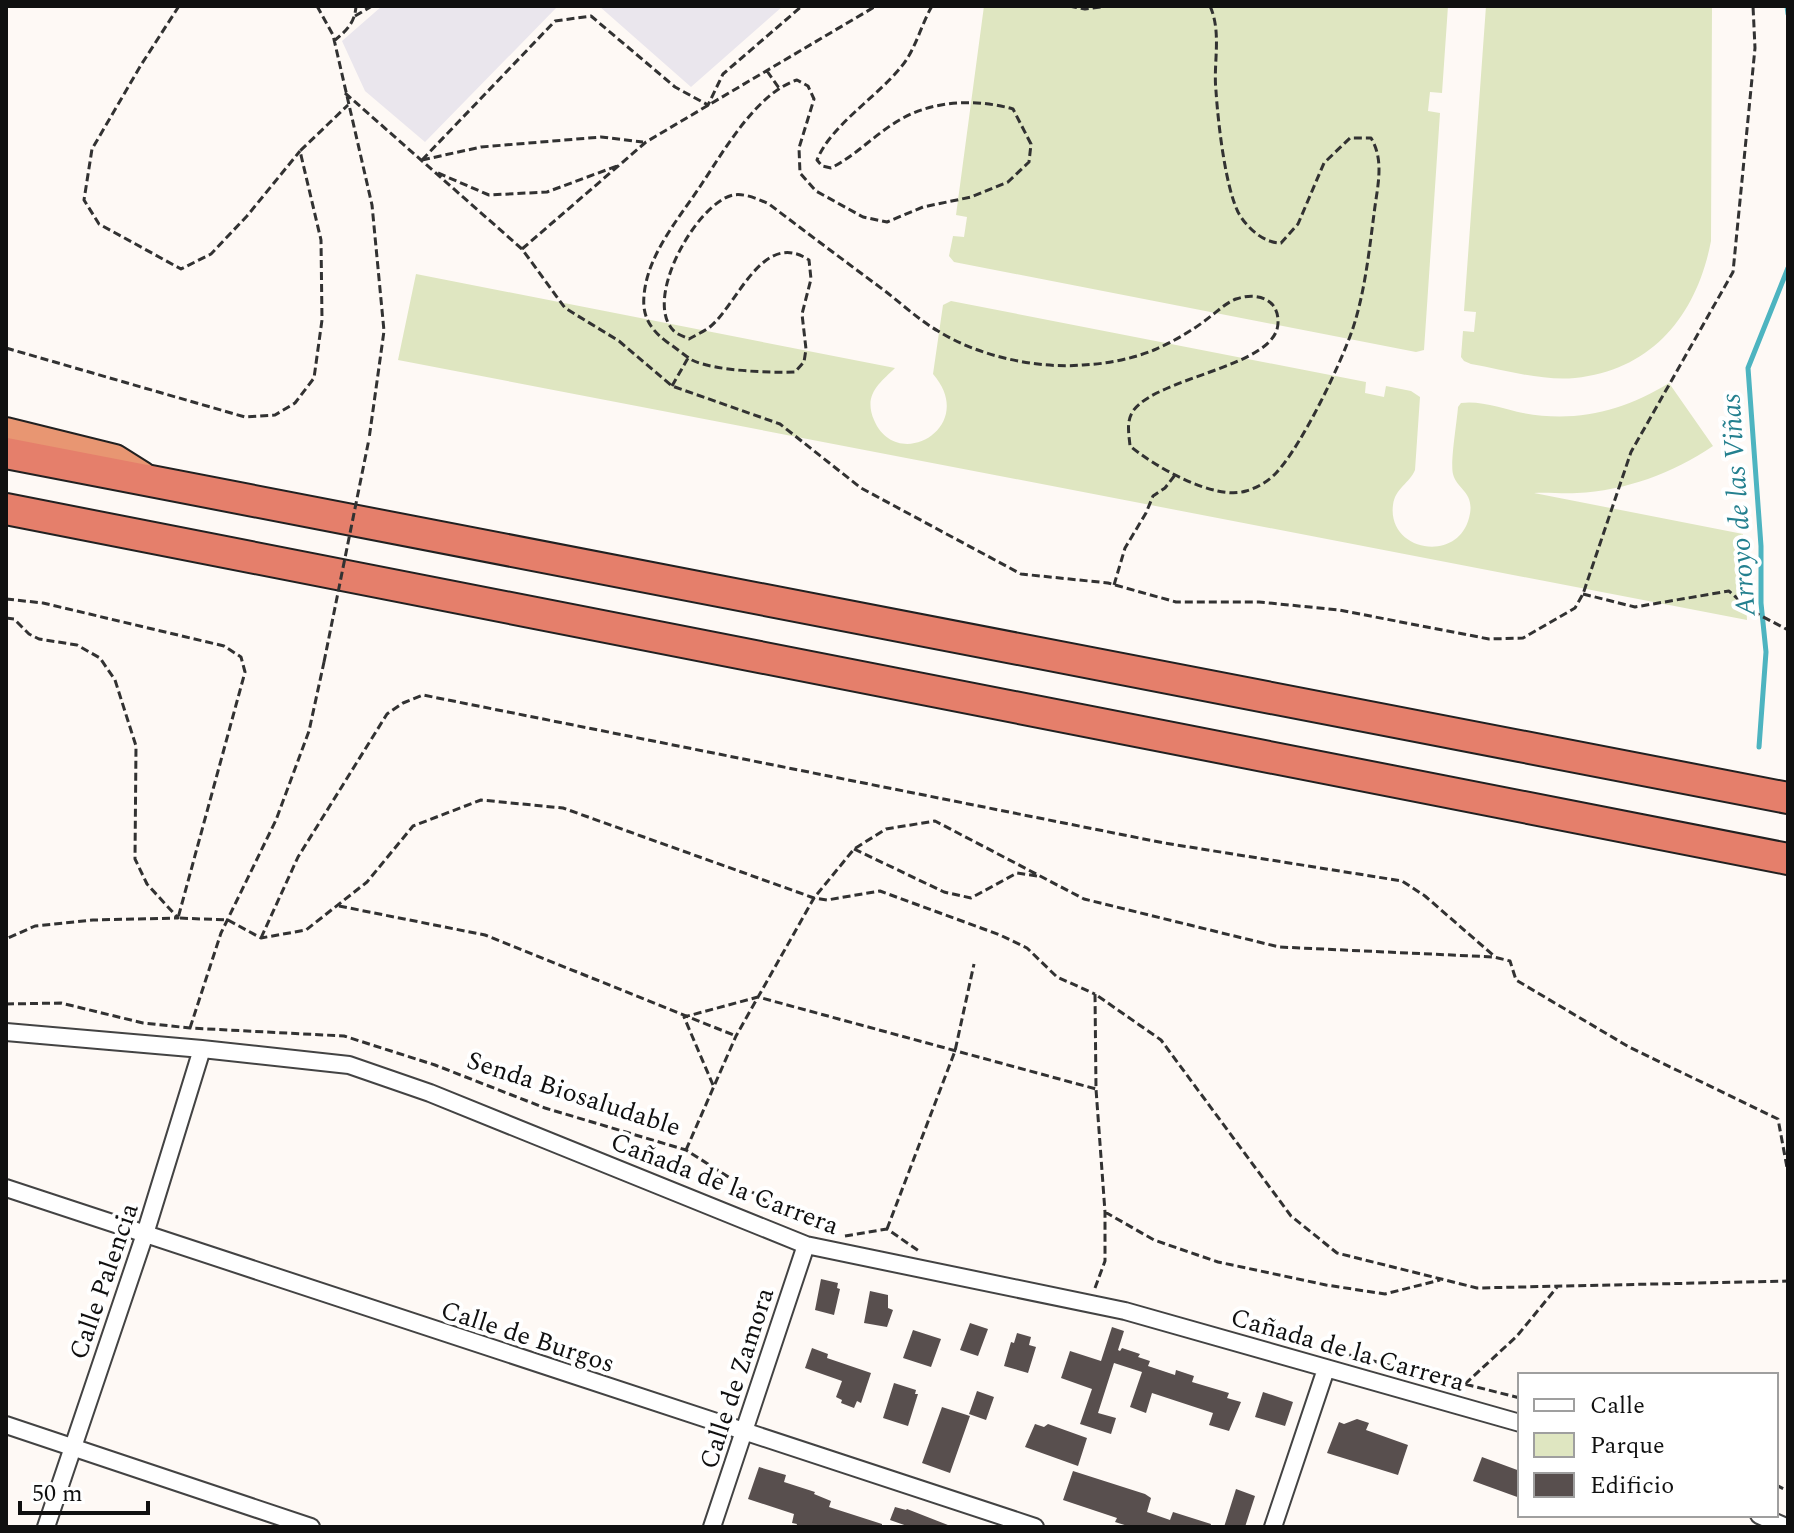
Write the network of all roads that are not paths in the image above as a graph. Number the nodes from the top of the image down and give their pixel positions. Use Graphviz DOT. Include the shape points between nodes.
graph roads {
  1 [pos="6,432"];
  2 [pos="6,453"];
  3 [pos="149,480"];
  4 [pos="6,509"];
  5 [pos="1788,798"];
  6 [pos="1788,859"];
  7 [pos="6,1032"];
  8 [pos="202,1049"];
  9 [pos="6,1188"];
  10 [pos="145,1234"];
  11 [pos="806,1245"];
  12 [pos="1326,1369"];
  13 [pos="1518,1422"];
  14 [pos="6,1425"];
  15 [pos="743,1432"];
  16 [pos="72,1447"];
  17 [pos="1764,1517"];
  18 [pos="46,1527"];
  19 [pos="311,1527"];
  20 [pos="712,1527"];
  21 [pos="1035,1527"];
  22 [pos="1273,1527"];
  23 [pos="1786,1527"];
  1 -- 3 [label="highway" via="115,459"];
  2 -- 3 [label="highway"];
  3 -- 5 [label="highway"];
  4 -- 6 [label="highway"];
  7 -- 8 [label="street, Cañada de la Carrera"];
  8 -- 10 [label="street, Calle Palencia"];
  8 -- 11 [label="street, Cañada de la Carrera" via="349,1065"];
  9 -- 10 [label="street, Calle de Burgos"];
  10 -- 15 [label="street, Calle de Burgos"];
  10 -- 16 [label="street, Calle Palencia"];
  11 -- 12 [label="street, Cañada de la Carrera" via="1125,1311"];
  11 -- 15 [label="street, Calle de Zamora"];
  12 -- 13 [label="street, Cañada de la Carrera"];
  12 -- 22 [label="street"];
  14 -- 16 [label="street"];
  15 -- 20 [label="street, Calle de Zamora"];
  15 -- 21 [label="street, Calle de Burgos"];
  16 -- 18 [label="street, Calle Palencia"];
  16 -- 19 [label="street"];
  17 -- 23 [label="street"];
}
